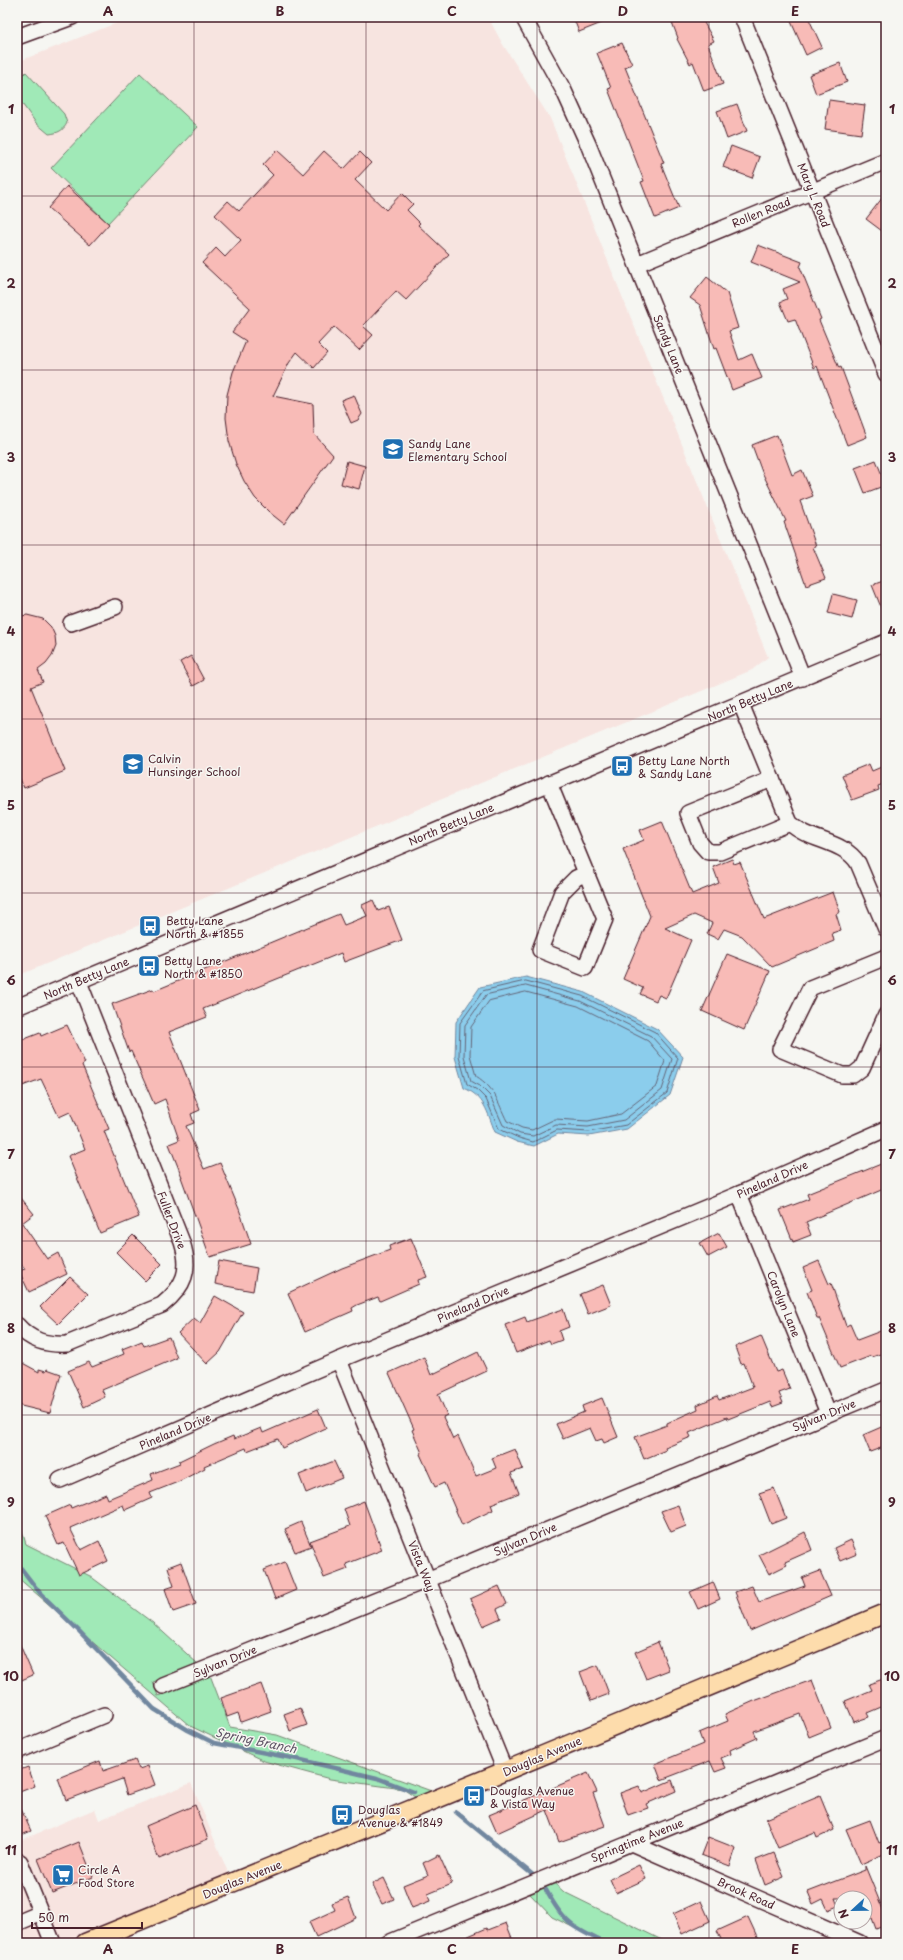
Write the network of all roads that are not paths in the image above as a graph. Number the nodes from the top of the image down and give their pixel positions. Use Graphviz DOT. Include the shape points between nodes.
graph roads {
  1 [pos="72,17"];
  2 [pos="523,17"];
  3 [pos="742,17"];
  4 [pos="17,37"];
  5 [pos="886,161"];
  6 [pos="812,191"];
  7 [pos="636,264"];
  8 [pos="886,374"];
  9 [pos="115,607"];
  10 [pos="71,623"];
  11 [pos="886,642"];
  12 [pos="803,678"];
  13 [pos="741,704"];
  14 [pos="772,779"];
  15 [pos="549,783"];
  16 [pos="790,823"];
  17 [pos="587,873"];
  18 [pos="886,929"];
  19 [pos="886,957"];
  20 [pos="79,982"];
  21 [pos="17,1007"];
  22 [pos="886,1015"];
  23 [pos="886,1129"];
  24 [pos="739,1194"];
  25 [pos="17,1325"];
  26 [pos="339,1360"];
  27 [pos="886,1390"];
  28 [pos="828,1413"];
  29 [pos="60,1480"];
  30 [pos="427,1580"];
  31 [pos="886,1613"];
  32 [pos="163,1686"];
  33 [pos="104,1715"];
  34 [pos="886,1738"];
  35 [pos="17,1751"];
  36 [pos="505,1771"];
  37 [pos="632,1843"];
  38 [pos="17,1863"];
  39 [pos="41,1913"];
  40 [pos="17,1923"];
  41 [pos="53,1943"];
  42 [pos="85,1943"];
  43 [pos="388,1943"];
  44 [pos="860,1943"];
  1 -- 4 [label="street"];
  2 -- 7 [label="street, Sandy Lane" via="564,91"];
  3 -- 6 [label="street, Mary L Road"];
  5 -- 6 [label="street, Rollen Road"];
  6 -- 7 [label="street, Rollen Road"];
  6 -- 8 [label="street, Mary L Road"];
  7 -- 12 [label="street, Sandy Lane"];
  9 -- 10 [label="street"];
  11 -- 12 [label="street, North Betty Lane"];
  12 -- 13 [label="street, North Betty Lane"];
  13 -- 14 [label="street"];
  13 -- 15 [label="street, North Betty Lane"];
  14 -- 16 [label="street"];
  14 -- 16 [label="street" via="688,813 697,837 708,852 720,852"];
  15 -- 17 [label="street"];
  15 -- 20 [label="street, North Betty Lane"];
  16 -- 18 [label="street" via="799,832 846,850 854,856"];
  17 -- 17 [label="street" via="605,919 585,968 540,950 562,892 576,878"];
  19 -- 22 [label="street" via="810,988 780,1048 842,1075 853,1075 862,1068"];
  20 -- 21 [label="street, North Betty Lane"];
  20 -- 25 [label="street, Fuller Drive" via="182,1242 187,1258 186,1272 174,1296 162,1305 67,1344 52,1345 38,1341"];
  23 -- 24 [label="street, Pineland Drive"];
  24 -- 26 [label="street, Pineland Drive"];
  24 -- 28 [label="street, Carolyn Lane"];
  26 -- 29 [label="street, Pineland Drive"];
  26 -- 30 [label="street, Vista Way"];
  27 -- 28 [label="street, Sylvan Drive"];
  28 -- 30 [label="street, Sylvan Drive"];
  30 -- 32 [label="street, Sylvan Drive"];
  30 -- 36 [label="street, Vista Way"];
  31 -- 36 [label="main road, Douglas Avenue"];
  33 -- 35 [label="street"];
  34 -- 37 [label="street, Springtime Avenue"];
  36 -- 42 [label="main road, Douglas Avenue"];
  37 -- 43 [label="street, Springtime Avenue"];
  37 -- 44 [label="street, Brook Road"];
  38 -- 39 [label="street" via="20,1862"];
  39 -- 40 [label="street"];
  39 -- 41 [label="street"];
}
